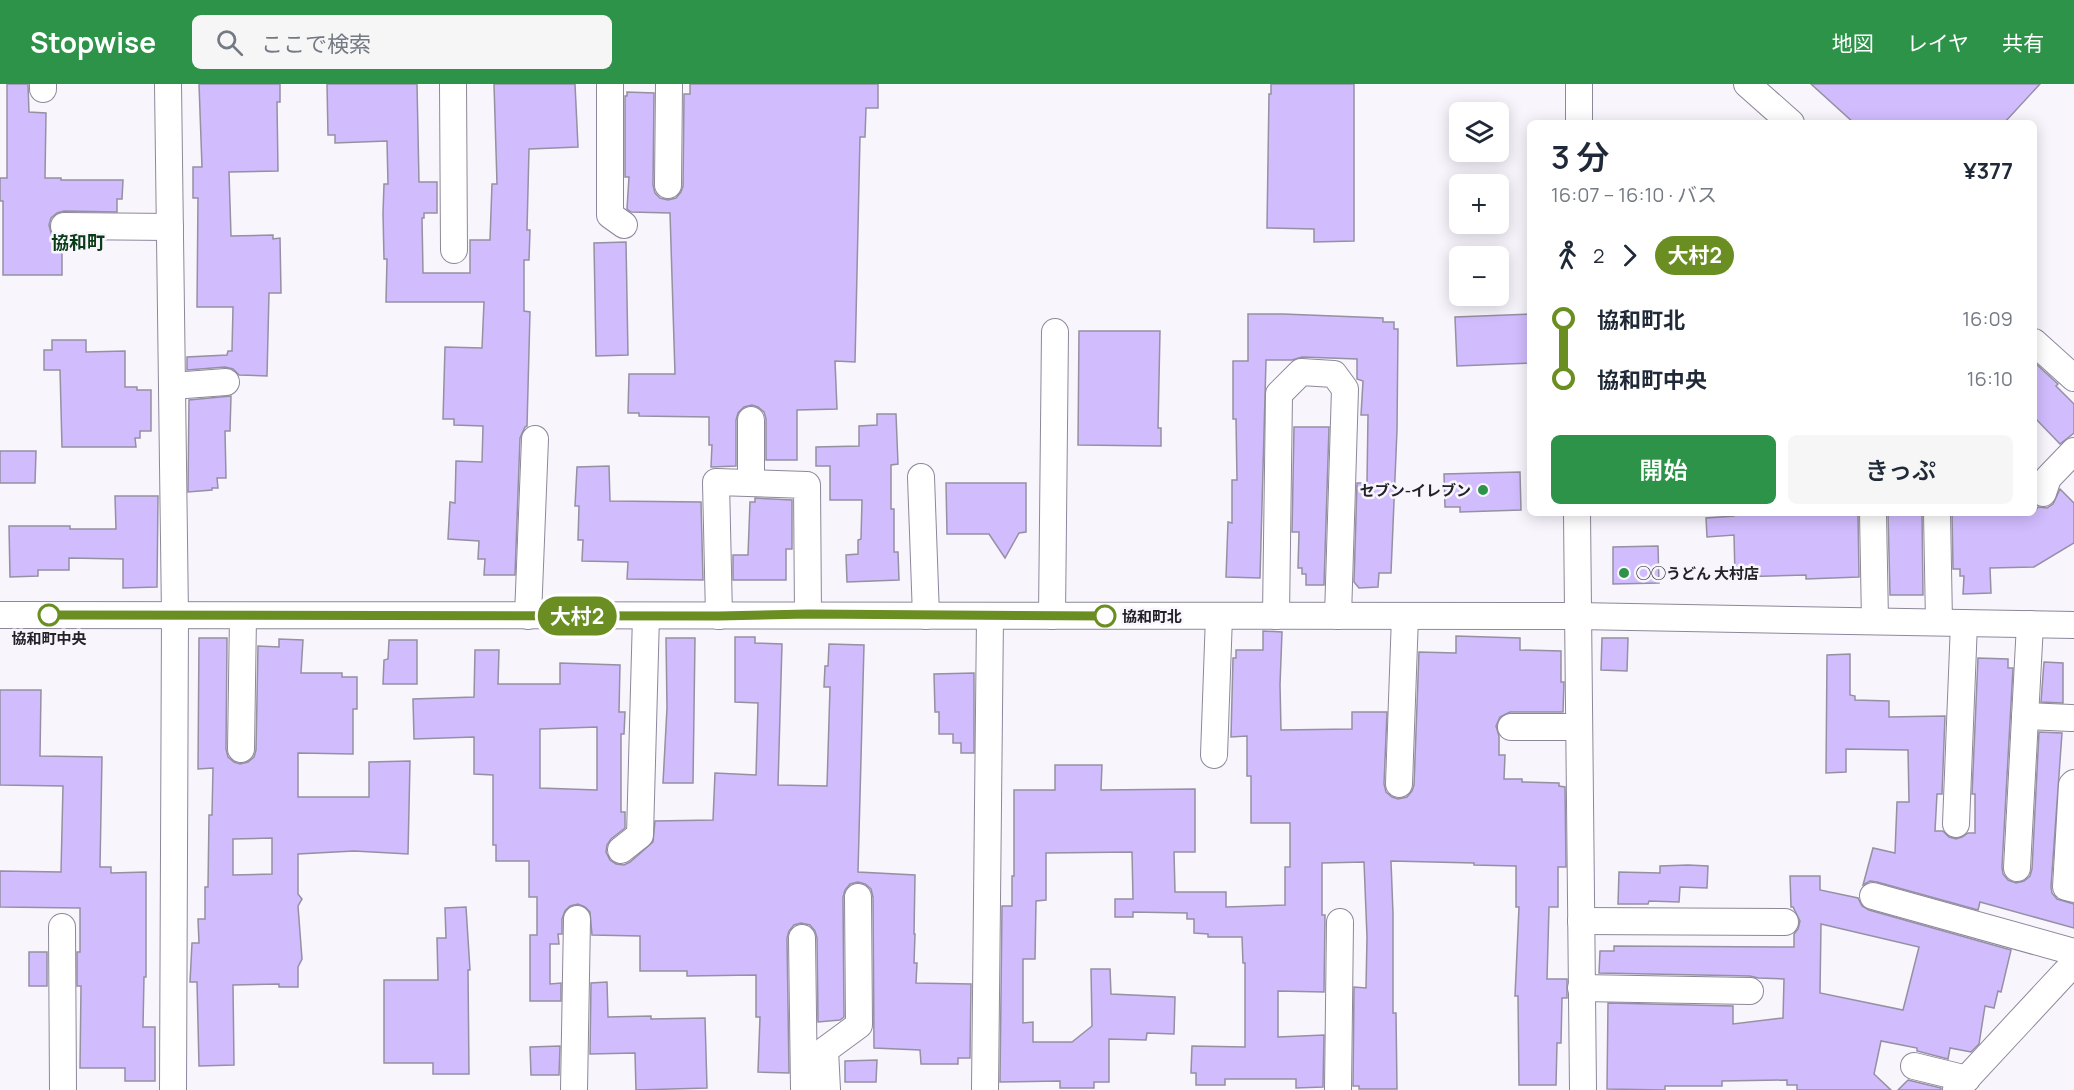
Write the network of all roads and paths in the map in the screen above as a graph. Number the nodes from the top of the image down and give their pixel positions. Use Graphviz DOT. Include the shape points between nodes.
graph roads {
  1 [pos="168,84"];
  2 [pos="453,84"];
  3 [pos="610,84"];
  4 [pos="669,84"];
  5 [pos="1579,84"];
  6 [pos="1747,84"];
  7 [pos="1579,120"];
  8 [pos="1788,120"];
  9 [pos="668,185"];
  10 [pos="624,225"];
  11 [pos="64,226"];
  12 [pos="170,227"];
  13 [pos="454,250"];
  14 [pos="1055,332"];
  15 [pos="2037,345"];
  16 [pos="2074,378"];
  17 [pos="226,382"];
  18 [pos="172,386"];
  19 [pos="752,420"];
  20 [pos="535,439"];
  21 [pos="2074,451"];
  22 [pos="921,477"];
  23 [pos="751,482"];
  24 [pos="2043,493"];
  25 [pos="1577,516"];
  26 [pos="1873,516"];
  27 [pos="1938,516"];
  28 [pos="808,614"];
  29 [pos="0,615"];
  30 [pos="243,615"];
  31 [pos="175,616"];
  32 [pos="528,616"];
  33 [pos="646,616"];
  34 [pos="719,616"];
  35 [pos="926,616"];
  36 [pos="990,616"];
  37 [pos="1052,616"];
  38 [pos="1219,616"];
  39 [pos="1276,616"];
  40 [pos="1338,616"];
  41 [pos="1405,616"];
  42 [pos="1577,616"];
  43 [pos="1875,621"];
  44 [pos="1952,623"];
  45 [pos="2030,624"];
  46 [pos="2073,624"];
  47 [pos="2025,716"];
  48 [pos="2071,718"];
  49 [pos="1511,727"];
  50 [pos="1578,727"];
  51 [pos="241,748"];
  52 [pos="1214,755"];
  53 [pos="1399,783"];
  54 [pos="2074,783"];
  55 [pos="1956,824"];
  56 [pos="621,850"];
  57 [pos="2017,868"];
  58 [pos="2074,889"];
  59 [pos="1873,896"];
  60 [pos="858,897"];
  61 [pos="577,919"];
  62 [pos="1581,921"];
  63 [pos="1340,922"];
  64 [pos="1785,922"];
  65 [pos="62,927"];
  66 [pos="802,938"];
  67 [pos="2074,952"];
  68 [pos="2074,963"];
  69 [pos="1581,988"];
  70 [pos="1750,991"];
  71 [pos="1914,1066"];
  72 [pos="1961,1084"];
  73 [pos="63,1090"];
  74 [pos="173,1090"];
  75 [pos="574,1090"];
  76 [pos="804,1090"];
  77 [pos="827,1090"];
  78 [pos="986,1090"];
  79 [pos="1338,1090"];
  80 [pos="1583,1090"];
  1 -- 12 [label="street"];
  2 -- 13 [label="street"];
  3 -- 10 [label="street" via="610,215"];
  4 -- 9 [label="street"];
  5 -- 7 [label="street"];
  6 -- 8 [label="street"];
  11 -- 12 [label="street"];
  12 -- 18 [label="street"];
  14 -- 37 [label="street"];
  15 -- 16 [label="street"];
  17 -- 18 [label="street"];
  18 -- 31 [label="street"];
  19 -- 23 [label="street"];
  20 -- 32 [label="street"];
  21 -- 24 [label="street" via="2048,478"];
  22 -- 35 [label="street"];
  23 -- 28 [label="street" via="807,485"];
  23 -- 34 [label="street" via="716,482"];
  25 -- 42 [label="street"];
  26 -- 43 [label="street"];
  27 -- 44 [label="street"];
  28 -- 34 [label="street"];
  28 -- 35 [label="street"];
  29 -- 31 [label="street"];
  30 -- 31 [label="street"];
  30 -- 32 [label="street"];
  30 -- 51 [label="street"];
  31 -- 74 [label="street"];
  32 -- 33 [label="street"];
  33 -- 34 [label="street"];
  33 -- 56 [label="street" via="640,835"];
  35 -- 36 [label="street"];
  36 -- 37 [label="street"];
  36 -- 78 [label="street"];
  37 -- 38 [label="street"];
  38 -- 39 [label="street"];
  38 -- 52 [label="street"];
  39 -- 40 [label="street"];
  39 -- 40 [label="street" via="1279,394 1301,372 1334,374 1345,389"];
  40 -- 41 [label="street"];
  41 -- 42 [label="street"];
  41 -- 53 [label="street"];
  42 -- 43 [label="street"];
  42 -- 50 [label="street"];
  43 -- 44 [label="street"];
  44 -- 45 [label="street"];
  44 -- 55 [label="street"];
  45 -- 46 [label="street"];
  45 -- 47 [label="street"];
  47 -- 48 [label="street"];
  47 -- 57 [label="street"];
  49 -- 50 [label="street"];
  50 -- 62 [label="street"];
  54 -- 58 [label="street" via="2066,887"];
  59 -- 67 [label="street"];
  60 -- 77 [label="street" via="859,1025 825,1050"];
  61 -- 75 [label="street"];
  62 -- 64 [label="street"];
  62 -- 69 [label="street"];
  63 -- 79 [label="street"];
  65 -- 73 [label="street"];
  66 -- 76 [label="street"];
  68 -- 72 [label="street"];
  69 -- 70 [label="street"];
  69 -- 80 [label="street"];
  71 -- 72 [label="street"];
}
